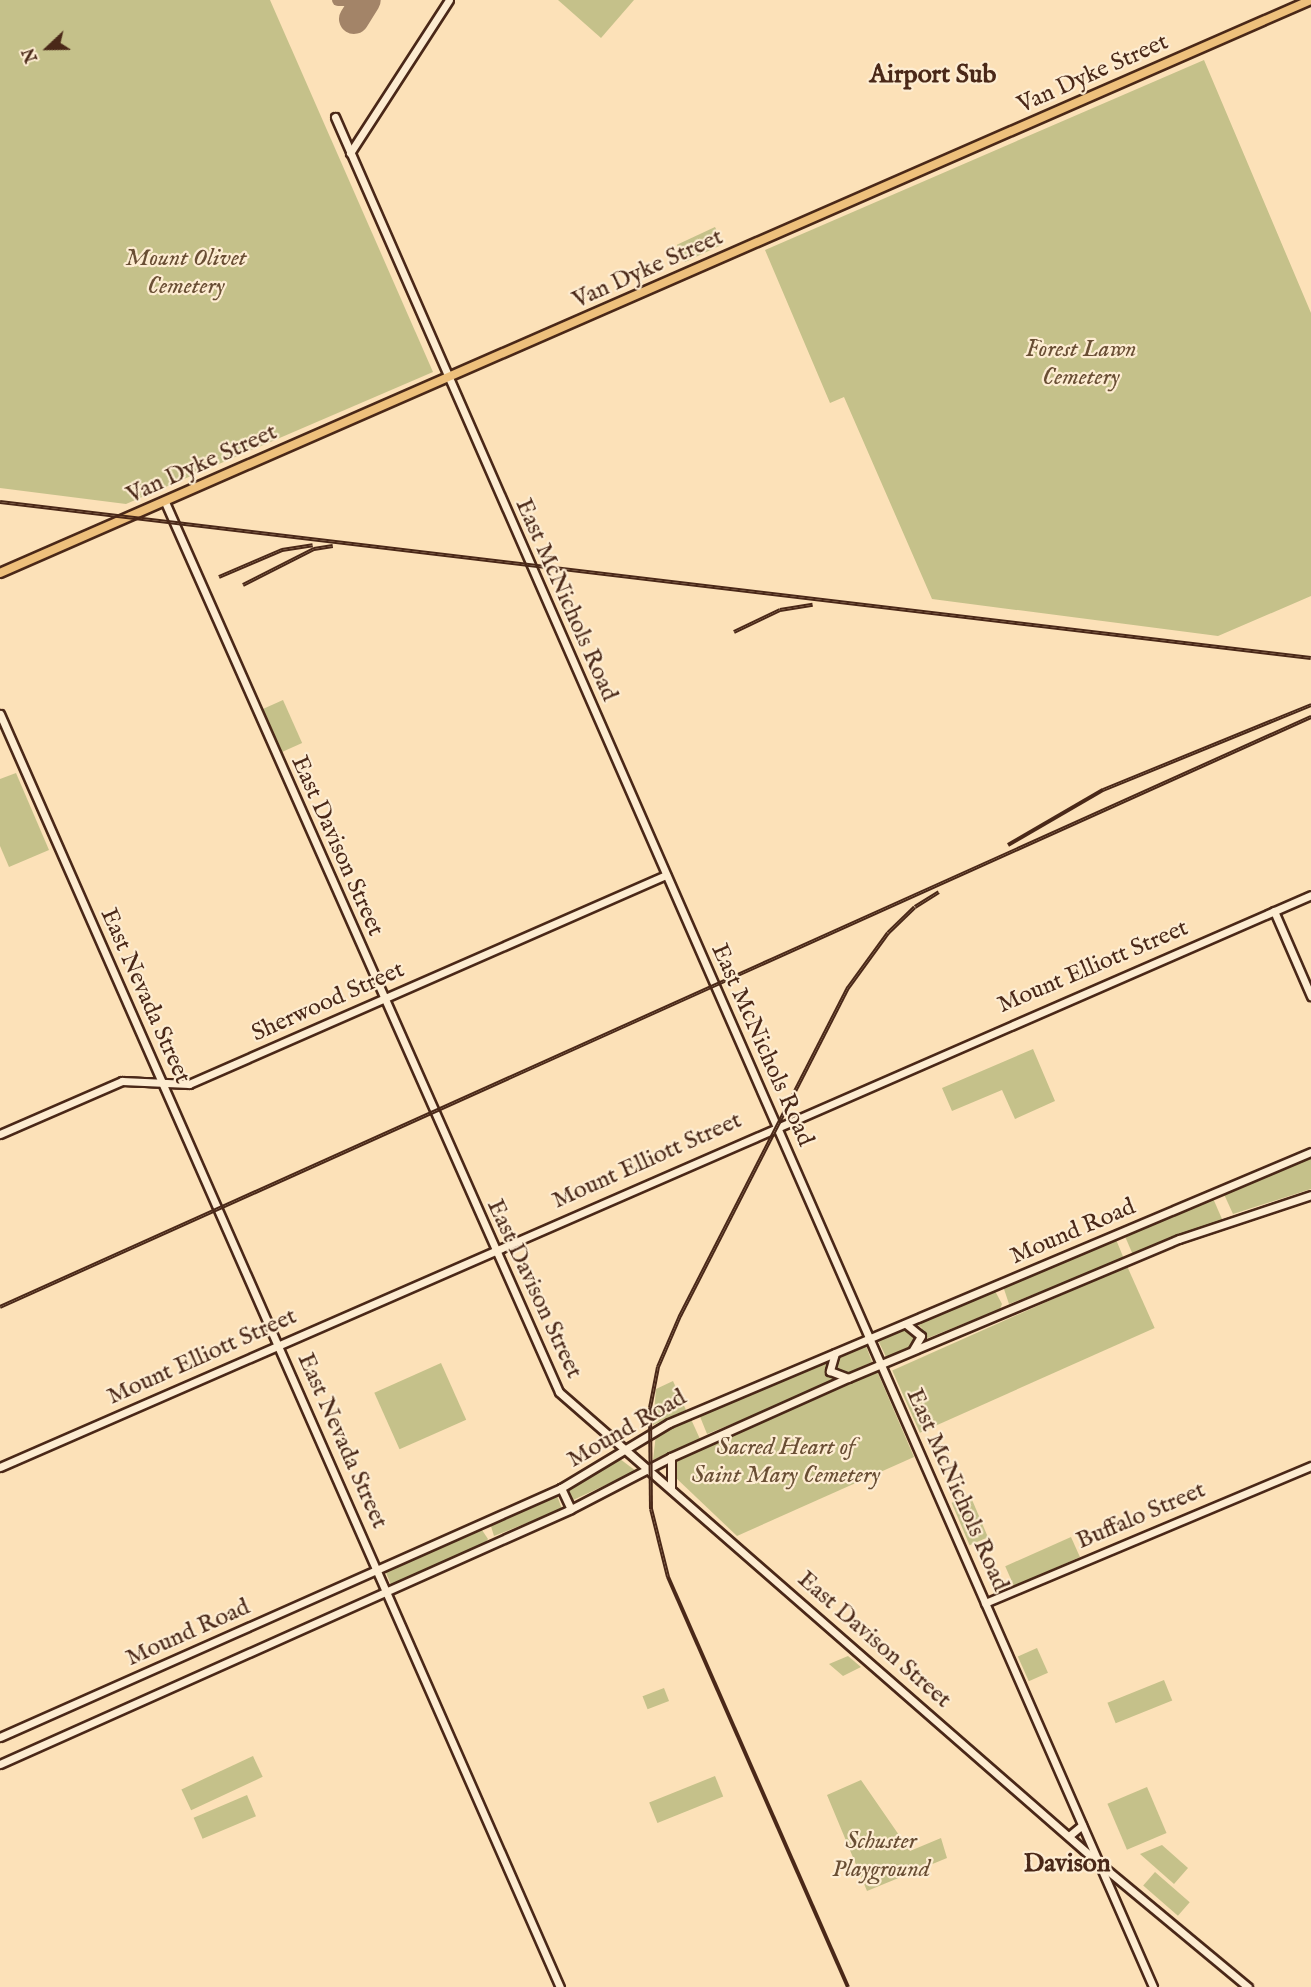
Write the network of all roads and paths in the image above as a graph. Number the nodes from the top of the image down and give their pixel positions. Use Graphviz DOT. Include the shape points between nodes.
graph roads {
  1 [pos="449,0"];
  2 [pos="1311,0"];
  3 [pos="335,117"];
  4 [pos="350,148"];
  5 [pos="447,378"];
  6 [pos="165,502"];
  7 [pos="0,573"];
  8 [pos="0,714"];
  9 [pos="666,875"];
  10 [pos="1311,895"];
  11 [pos="1274,911"];
  12 [pos="1311,996"];
  13 [pos="383,1000"];
  14 [pos="162,1084"];
  15 [pos="776,1125"];
  16 [pos="0,1134"];
  17 [pos="1311,1152"];
  18 [pos="1311,1195"];
  19 [pos="494,1249"];
  20 [pos="903,1324"];
  21 [pos="870,1338"];
  22 [pos="278,1344"];
  23 [pos="911,1352"];
  24 [pos="835,1353"];
  25 [pos="882,1364"];
  26 [pos="848,1378"];
  27 [pos="624,1449"];
  28 [pos="671,1456"];
  29 [pos="1311,1466"];
  30 [pos="0,1467"];
  31 [pos="646,1470"];
  32 [pos="561,1488"];
  33 [pos="671,1490"];
  34 [pos="571,1509"];
  35 [pos="377,1570"];
  36 [pos="387,1592"];
  37 [pos="986,1603"];
  38 [pos="0,1737"];
  39 [pos="0,1764"];
  40 [pos="1082,1825"];
  41 [pos="1069,1836"];
  42 [pos="1101,1865"];
  43 [pos="560,1987"];
  44 [pos="1153,1987"];
  45 [pos="1248,1987"];
  1 -- 4 [label="main road"];
  2 -- 5 [label="main road, Van Dyke Street"];
  3 -- 4 [label="main road, East McNichols Road"];
  4 -- 5 [label="main road, East McNichols Road"];
  5 -- 6 [label="main road, Van Dyke Street"];
  5 -- 9 [label="main road, East McNichols Road"];
  6 -- 7 [label="main road, Van Dyke Street"];
  6 -- 13 [label="main road, East Davison Street"];
  8 -- 14 [label="main road, East Nevada Street"];
  9 -- 13 [label="main road, Sherwood Street"];
  9 -- 15 [label="main road, East McNichols Road"];
  10 -- 11 [label="main road, Mount Elliott Street"];
  11 -- 12 [label="main road"];
  11 -- 15 [label="main road, Mount Elliott Street"];
  13 -- 14 [label="main road, Sherwood Street" via="189,1084"];
  13 -- 19 [label="main road, East Davison Street"];
  14 -- 16 [label="main road, Sherwood Street" via="122,1080"];
  14 -- 22 [label="main road, East Nevada Street"];
  15 -- 19 [label="main road, Mount Elliott Street"];
  15 -- 21 [label="main road, East McNichols Road"];
  17 -- 20 [label="main road, Mound Road"];
  18 -- 23 [label="main road, Mound Road" via="1179,1239"];
  19 -- 22 [label="main road, Mount Elliott Street"];
  19 -- 27 [label="main road, East Davison Street" via="559,1392"];
  20 -- 21 [label="main road, Mound Road"];
  20 -- 23 [label="main road" via="912,1325 921,1336"];
  21 -- 24 [label="main road, Mound Road"];
  21 -- 25 [label="main road, East McNichols Road"];
  22 -- 30 [label="main road, Mount Elliott Street"];
  22 -- 35 [label="main road, East Nevada Street"];
  23 -- 25 [label="main road, Mound Road"];
  24 -- 26 [label="main road" via="830,1371"];
  24 -- 27 [label="main road, Mound Road" via="669,1423"];
  25 -- 26 [label="main road, Mound Road"];
  25 -- 37 [label="main road, East McNichols Road"];
  26 -- 28 [label="main road, Mound Road"];
  27 -- 31 [label="main road, East Davison Street"];
  27 -- 32 [label="main road, Mound Road"];
  28 -- 31 [label="main road, Mound Road"];
  28 -- 33 [label="main road"];
  29 -- 37 [label="main road, Buffalo Street"];
  31 -- 33 [label="main road, East Davison Street"];
  31 -- 34 [label="main road, Mound Road"];
  32 -- 34 [label="main road"];
  32 -- 35 [label="main road, Mound Road"];
  33 -- 41 [label="main road, East Davison Street"];
  34 -- 36 [label="main road, Mound Road"];
  35 -- 36 [label="main road, East Nevada Street"];
  35 -- 38 [label="main road, Mound Road"];
  36 -- 39 [label="main road, Mound Road"];
  36 -- 43 [label="main road, East Nevada Street"];
  37 -- 40 [label="main road, East McNichols Road"];
  40 -- 41 [label="main road"];
  40 -- 42 [label="main road, East McNichols Road"];
  41 -- 42 [label="main road, East Davison Street"];
  42 -- 44 [label="main road, East McNichols Road"];
  42 -- 45 [label="main road, East Davison Street"];
}
